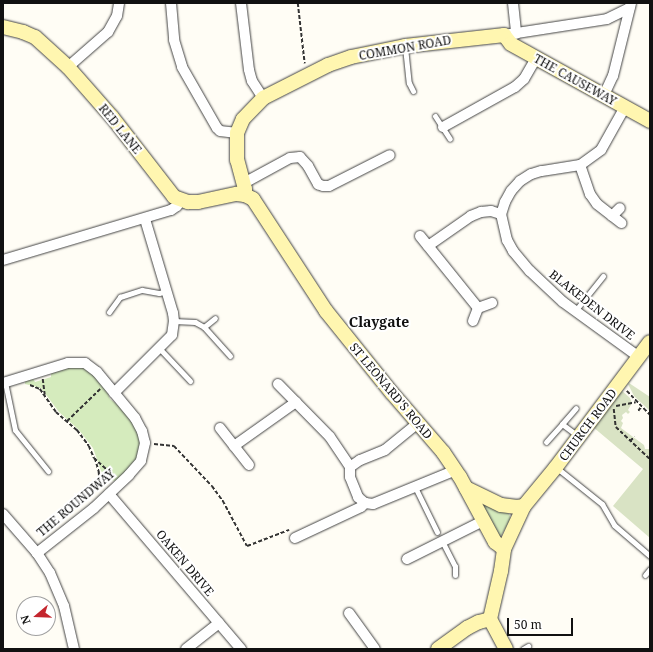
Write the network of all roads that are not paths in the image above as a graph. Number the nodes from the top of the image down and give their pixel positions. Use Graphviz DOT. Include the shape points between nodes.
graph roads {
  1 [pos="119,3"];
  2 [pos="171,3"];
  3 [pos="241,3"];
  4 [pos="513,3"];
  5 [pos="630,6"];
  6 [pos="3,28"];
  7 [pos="510,34"];
  8 [pos="405,46"];
  9 [pos="536,58"];
  10 [pos="68,67"];
  11 [pos="413,91"];
  12 [pos="604,95"];
  13 [pos="263,98"];
  14 [pos="626,107"];
  15 [pos="435,116"];
  16 [pos="650,121"];
  17 [pos="443,127"];
  18 [pos="237,133"];
  19 [pos="450,139"];
  20 [pos="390,155"];
  21 [pos="580,165"];
  22 [pos="244,189"];
  23 [pos="181,200"];
  24 [pos="620,208"];
  25 [pos="501,214"];
  26 [pos="612,216"];
  27 [pos="145,219"];
  28 [pos="621,223"];
  29 [pos="420,236"];
  30 [pos="428,246"];
  31 [pos="3,260"];
  32 [pos="603,276"];
  33 [pos="166,291"];
  34 [pos="492,303"];
  35 [pos="478,308"];
  36 [pos="575,311"];
  37 [pos="109,312"];
  38 [pos="215,318"];
  39 [pos="174,321"];
  40 [pos="473,321"];
  41 [pos="204,327"];
  42 [pos="650,342"];
  43 [pos="160,349"];
  44 [pos="230,356"];
  45 [pos="639,357"];
  46 [pos="190,380"];
  47 [pos="4,382"];
  48 [pos="278,384"];
  49 [pos="114,394"];
  50 [pos="296,402"];
  51 [pos="576,408"];
  52 [pos="418,423"];
  53 [pos="562,424"];
  54 [pos="220,428"];
  55 [pos="579,437"];
  56 [pos="546,442"];
  57 [pos="234,446"];
  58 [pos="249,465"];
  59 [pos="350,467"];
  60 [pos="556,467"];
  61 [pos="456,470"];
  62 [pos="48,471"];
  63 [pos="415,487"];
  64 [pos="466,488"];
  65 [pos="108,495"];
  66 [pos="365,503"];
  67 [pos="524,506"];
  68 [pos="3,514"];
  69 [pos="483,521"];
  70 [pos="294,534"];
  71 [pos="439,537"];
  72 [pos="504,549"];
  73 [pos="37,553"];
  74 [pos="650,556"];
  75 [pos="407,558"];
  76 [pos="650,569"];
  77 [pos="455,575"];
  78 [pos="645,575"];
  79 [pos="349,613"];
  80 [pos="364,615"];
  81 [pos="490,619"];
  82 [pos="355,622"];
  83 [pos="219,623"];
  84 [pos="74,649"];
  85 [pos="186,649"];
  86 [pos="241,649"];
  87 [pos="375,649"];
  88 [pos="438,649"];
  89 [pos="506,649"];
  1 -- 10 [label="street" via="117,16 108,32"];
  2 -- 18 [label="street" via="174,40 182,67 217,128 224,132"];
  3 -- 13 [label="street" via="249,70 252,81"];
  4 -- 7 [label="street"];
  5 -- 7 [label="street, COMMON ROAD" via="607,19"];
  5 -- 12 [label="street" via="613,76"];
  6 -- 10 [label="street, RED LANE" via="34,37"];
  7 -- 8 [label="street, COMMON ROAD"];
  7 -- 9 [label="street, THE CAUSEWAY" via="511,44"];
  8 -- 11 [label="lane" via="409,83"];
  8 -- 13 [label="street, COMMON ROAD" via="351,57 309,74"];
  9 -- 12 [label="street, THE CAUSEWAY"];
  9 -- 17 [label="street" via="524,79 515,87"];
  10 -- 23 [label="street, RED LANE" via="121,128 168,190"];
  12 -- 14 [label="street, THE CAUSEWAY"];
  13 -- 18 [label="street, COMMON ROAD" via="243,119"];
  14 -- 16 [label="street, THE CAUSEWAY"];
  14 -- 21 [label="street" via="601,150"];
  15 -- 17 [label="lane"];
  17 -- 19 [label="lane"];
  18 -- 22 [label="street, COMMON ROAD" via="237,160"];
  20 -- 22 [label="street" via="329,186 318,184 300,157 290,158"];
  21 -- 25 [label="street" via="531,174 511,191"];
  21 -- 26 [label="street" via="590,194 597,204"];
  22 -- 23 [label="street" via="227,196 198,202"];
  22 -- 52 [label="street, ST LEONARD'S ROAD" via="258,205 331,318"];
  23 -- 27 [label="street" via="174,209"];
  24 -- 26 [label="street"];
  25 -- 30 [label="street" via="491,211 471,216"];
  25 -- 36 [label="street, BLAKEDEN DRIVE" via="503,230 513,252 546,287"];
  26 -- 28 [label="street"];
  27 -- 31 [label="street"];
  27 -- 33 [label="street"];
  29 -- 30 [label="street"];
  30 -- 35 [label="street"];
  32 -- 36 [label="lane"];
  33 -- 37 [label="lane" via="159,293 142,290 120,297"];
  33 -- 39 [label="street"];
  34 -- 35 [label="street"];
  35 -- 40 [label="street"];
  36 -- 45 [label="street, BLAKEDEN DRIVE"];
  38 -- 41 [label="lane"];
  39 -- 41 [label="lane" via="195,322"];
  39 -- 43 [label="street" via="172,335"];
  41 -- 44 [label="lane"];
  42 -- 45 [label="street, CHURCH ROAD"];
  43 -- 46 [label="lane"];
  43 -- 49 [label="street"];
  45 -- 55 [label="street, CHURCH ROAD"];
  47 -- 49 [label="street" via="68,363 85,363 97,372"];
  47 -- 62 [label="lane" via="15,430"];
  48 -- 50 [label="street"];
  49 -- 65 [label="street, THE ROUNDWAY" via="134,418 142,431 145,444 141,461"];
  50 -- 57 [label="street"];
  50 -- 59 [label="street" via="330,437"];
  51 -- 53 [label="lane"];
  52 -- 59 [label="street" via="385,450"];
  52 -- 61 [label="street, ST LEONARD'S ROAD"];
  53 -- 55 [label="lane"];
  53 -- 56 [label="lane"];
  54 -- 57 [label="street"];
  55 -- 60 [label="street, CHURCH ROAD"];
  57 -- 58 [label="street"];
  59 -- 66 [label="street" via="354,489"];
  60 -- 67 [label="street, CHURCH ROAD"];
  60 -- 74 [label="lane" via="602,504 614,525"];
  61 -- 63 [label="street"];
  61 -- 64 [label="street, ST LEONARD'S ROAD"];
  63 -- 66 [label="street" via="373,504"];
  63 -- 71 [label="lane"];
  64 -- 67 [label="street" via="501,505"];
  64 -- 69 [label="street, ST LEONARD'S ROAD"];
  65 -- 73 [label="street, THE ROUNDWAY"];
  65 -- 83 [label="street, OAKEN DRIVE"];
  66 -- 70 [label="street" via="350,513"];
  67 -- 72 [label="street, CHURCH ROAD"];
  68 -- 73 [label="street, THE ROUNDWAY"];
  69 -- 71 [label="street"];
  69 -- 72 [label="street, ST LEONARD'S ROAD" via="495,542"];
  71 -- 75 [label="street"];
  71 -- 77 [label="lane" via="455,566"];
  72 -- 81 [label="street, CHURCH ROAD"];
  73 -- 84 [label="street" via="50,573 64,606"];
  76 -- 78 [label="lane"];
  79 -- 82 [label="street"];
  80 -- 82 [label="street"];
  81 -- 88 [label="street" via="467,628"];
  81 -- 89 [label="street"];
  82 -- 87 [label="street"];
  83 -- 85 [label="street"];
  83 -- 86 [label="street, OAKEN DRIVE"];
}
